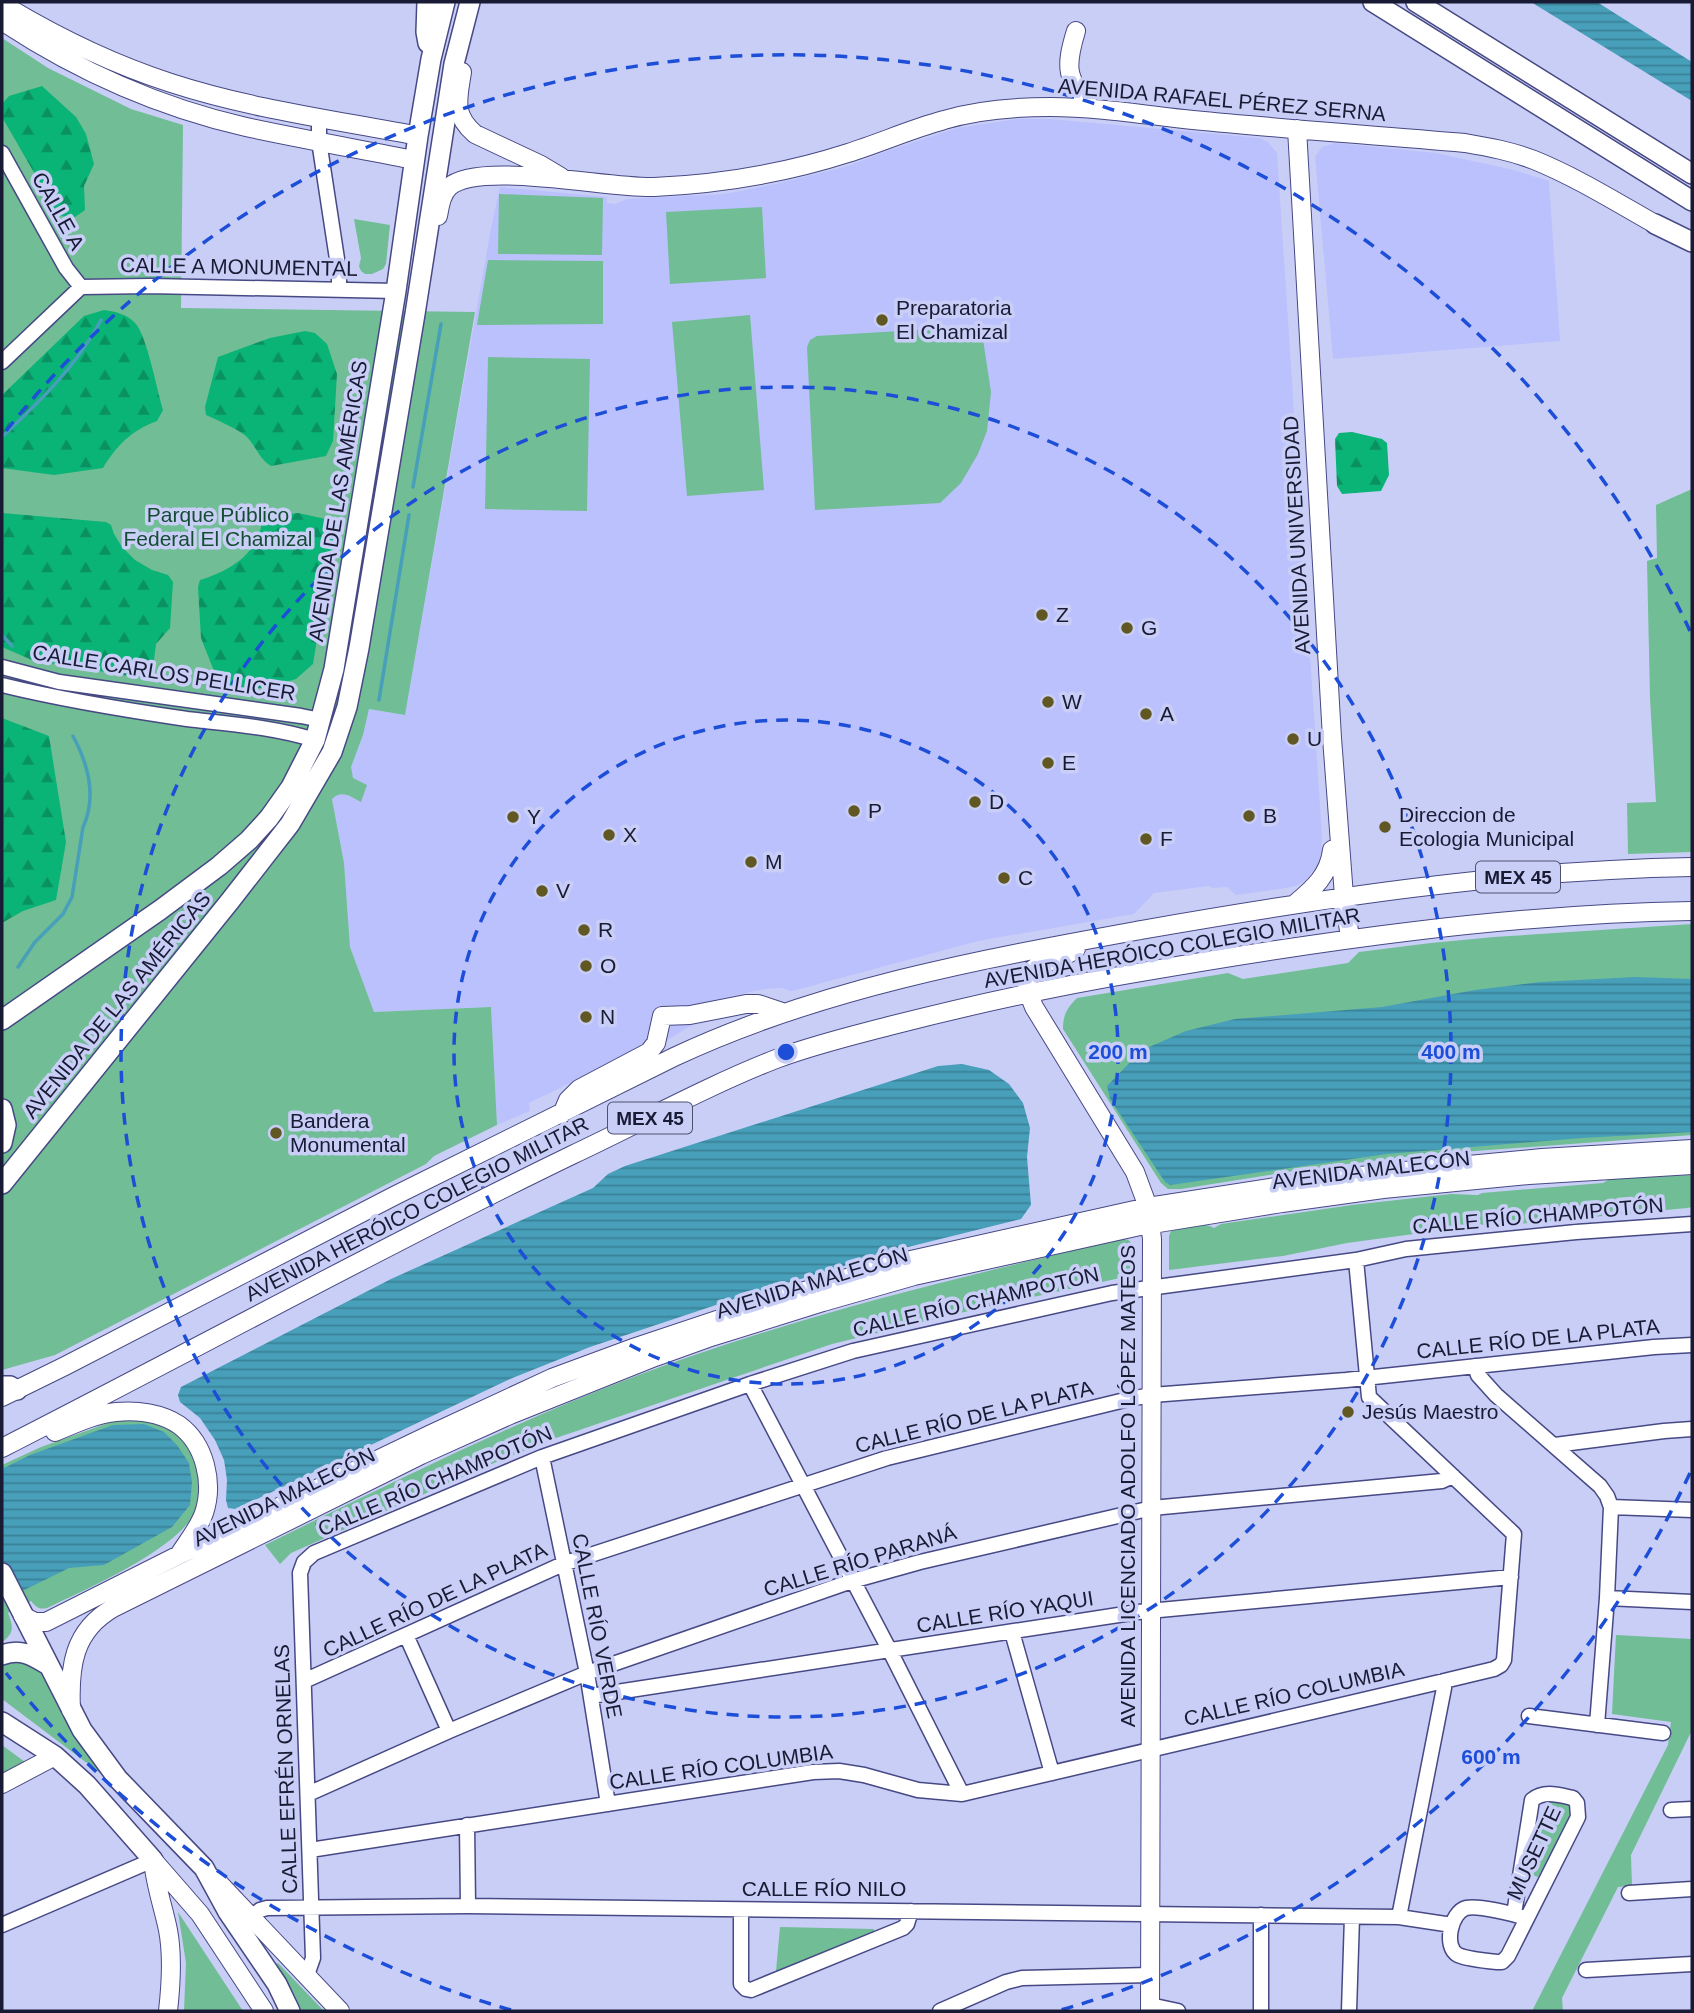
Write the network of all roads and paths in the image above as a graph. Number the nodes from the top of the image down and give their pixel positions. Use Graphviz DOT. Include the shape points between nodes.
graph roads {
  1 [pos="427,2"];
  2 [pos="445,2"];
  3 [pos="470,2"];
  4 [pos="1373,2"];
  5 [pos="1416,2"];
  6 [pos="2,4"];
  7 [pos="2,21"];
  8 [pos="1076,31"];
  9 [pos="463,32"];
  10 [pos="431,59"];
  11 [pos="1091,109"];
  12 [pos="319,117"];
  13 [pos="1297,129"];
  14 [pos="418,136"];
  15 [pos="319,141"];
  16 [pos="2,153"];
  17 [pos="414,160"];
  18 [pos="1692,174"];
  19 [pos="566,181"];
  20 [pos="1692,201"];
  21 [pos="1656,224"];
  22 [pos="1692,242"];
  23 [pos="81,287"];
  24 [pos="339,289"];
  25 [pos="396,291"];
  26 [pos="418,294"];
  27 [pos="2,362"];
  28 [pos="396,422"];
  29 [pos="2,667"];
  30 [pos="2,685"];
  31 [pos="321,720"];
  32 [pos="315,740"];
  33 [pos="1340,845"];
  34 [pos="1692,867"];
  35 [pos="1344,896"];
  36 [pos="1294,904"];
  37 [pos="1692,911"];
  38 [pos="1350,938"];
  39 [pos="1090,939"];
  40 [pos="1028,992"];
  41 [pos="782,1012"];
  42 [pos="2,1020"];
  43 [pos="2,1109"];
  44 [pos="562,1114"];
  45 [pos="2,1143"];
  46 [pos="1692,1149"];
  47 [pos="23,1158"];
  48 [pos="1692,1165"];
  49 [pos="2,1167"];
  50 [pos="2,1184"];
  51 [pos="1149,1216"];
  52 [pos="1692,1224"];
  53 [pos="1356,1260"];
  54 [pos="1153,1287"];
  55 [pos="1692,1345"];
  56 [pos="1475,1366"];
  57 [pos="1367,1378"];
  58 [pos="750,1384"];
  59 [pos="7,1391"];
  60 [pos="1152,1395"];
  61 [pos="1692,1429"];
  62 [pos="1555,1446"];
  63 [pos="3,1447"];
  64 [pos="542,1457"];
  65 [pos="1453,1476"];
  66 [pos="802,1486"];
  67 [pos="1611,1507"];
  68 [pos="1152,1508"];
  69 [pos="1692,1510"];
  70 [pos="179,1555"];
  71 [pos="304,1562"];
  72 [pos="563,1564"];
  73 [pos="2,1573"];
  74 [pos="1511,1577"];
  75 [pos="852,1581"];
  76 [pos="1607,1598"];
  77 [pos="1692,1602"];
  78 [pos="1152,1611"];
  79 [pos="21,1613"];
  80 [pos="1012,1632"];
  81 [pos="406,1635"];
  82 [pos="890,1651"];
  83 [pos="2,1655"];
  84 [pos="48,1665"];
  85 [pos="587,1673"];
  86 [pos="304,1681"];
  87 [pos="1444,1681"];
  88 [pos="591,1696"];
  89 [pos="71,1710"];
  90 [pos="1529,1716"];
  91 [pos="3,1718"];
  92 [pos="1597,1725"];
  93 [pos="449,1731"];
  94 [pos="1663,1733"];
  95 [pos="1150,1749"];
  96 [pos="55,1756"];
  97 [pos="1052,1773"];
  98 [pos="118,1779"];
  99 [pos="2,1784"];
  100 [pos="88,1785"];
  101 [pos="308,1794"];
  102 [pos="962,1794"];
  103 [pos="608,1804"];
  104 [pos="1692,1809"];
  105 [pos="1671,1810"];
  106 [pos="467,1825"];
  107 [pos="310,1850"];
  108 [pos="153,1860"];
  109 [pos="204,1868"];
  110 [pos="1692,1889"];
  111 [pos="1629,1893"];
  112 [pos="468,1906"];
  113 [pos="312,1907"];
  114 [pos="741,1910"];
  115 [pos="911,1911"];
  116 [pos="1150,1914"];
  117 [pos="1261,1916"];
  118 [pos="1520,1916"];
  119 [pos="251,1917"];
  120 [pos="1352,1917"];
  121 [pos="1399,1917"];
  122 [pos="2,1924"];
  123 [pos="1452,1925"];
  124 [pos="1692,1964"];
  125 [pos="1586,1970"];
  126 [pos="307,1975"];
  127 [pos="1150,1975"];
  128 [pos="1150,2008"];
  129 [pos="169,2011"];
  130 [pos="264,2011"];
  131 [pos="290,2011"];
  132 [pos="340,2011"];
  133 [pos="940,2011"];
  134 [pos="1178,2011"];
  135 [pos="1261,2011"];
  136 [pos="1349,2011"];
  1 -- 10 [label="highway"];
  2 -- 10 [label="highway"];
  3 -- 9 [label="highway, AVENIDA DE LAS AMÉRICAS"];
  4 -- 20 [label="highway"];
  5 -- 18 [label="highway"];
  6 -- 12 [label="main road" via="71,43 170,82"];
  7 -- 15 [label="main road" via="73,63 138,93 245,127"];
  8 -- 11 [label="main road" via="1070,51 1071,79"];
  9 -- 19 [label="main road" via="458,104 462,121 475,134 541,164"];
  9 -- 26 [label="highway, AVENIDA DE LAS AMÉRICAS"];
  10 -- 14 [label="highway, AVENIDA DE LAS AMÉRICAS"];
  11 -- 13 [label="main road, AVENIDA RAFAEL PÉREZ SERNA"];
  11 -- 19 [label="main road, AVENIDA RAFAEL PÉREZ SERNA" via="1012,109 947,119 848,153 725,181 645,188"];
  12 -- 14 [label="main road"];
  12 -- 15 [label="street"];
  13 -- 21 [label="main road, AVENIDA RAFAEL PÉREZ SERNA" via="1465,143 1506,151 1565,175"];
  13 -- 33 [label="main road, AVENIDA UNIVERSIDAD"];
  14 -- 17 [label="highway, AVENIDA DE LAS AMÉRICAS"];
  15 -- 17 [label="main road"];
  15 -- 24 [label="street"];
  16 -- 23 [label="street, CALLE A"];
  17 -- 25 [label="highway, AVENIDA DE LAS AMÉRICAS"];
  19 -- 26 [label="main road, AVENIDA RAFAEL PÉREZ SERNA" via="500,175 455,183 443,195 427,279"];
  21 -- 22 [label="highway"];
  23 -- 24 [label="street, CALLE A MONUMENTAL"];
  23 -- 27 [label="street"];
  24 -- 25 [label="street, CALLE A MONUMENTAL"];
  25 -- 28 [label="highway" via="404,296 407,307 397,369"];
  25 -- 31 [label="highway, AVENIDA DE LAS AMÉRICAS" via="334,668"];
  26 -- 28 [label="highway, AVENIDA DE LAS AMÉRICAS"];
  28 -- 47 [label="highway, AVENIDA DE LAS AMÉRICAS" via="348,707 332,752 290,824"];
  29 -- 31 [label="street, CALLE CARLOS PELLICER" via="59,682"];
  30 -- 32 [label="street, CALLE CARLOS PELLICER" via="58,699 281,731"];
  31 -- 32 [label="highway, AVENIDA DE LAS AMÉRICAS"];
  32 -- 42 [label="highway, AVENIDA DE LAS AMÉRICAS" via="291,788 249,840 170,903"];
  33 -- 35 [label="main road, AVENIDA UNIVERSIDAD"];
  33 -- 36 [label="main road" via="1332,850 1321,880"];
  34 -- 35 [label="main road, AVENIDA HERÓICO COLEGIO MILITAR / MEX 45" via="1446,883"];
  35 -- 36 [label="main road, AVENIDA HERÓICO COLEGIO MILITAR / MEX 45"];
  35 -- 38 [label="main road, AVENIDA UNIVERSIDAD"];
  36 -- 39 [label="main road, AVENIDA HERÓICO COLEGIO MILITAR / MEX 45"];
  37 -- 38 [label="main road, AVENIDA HERÓICO COLEGIO MILITAR / MEX 45" via="1488,923"];
  38 -- 40 [label="main road, AVENIDA HERÓICO COLEGIO MILITAR / MEX 45"];
  39 -- 40 [label="main road" via="1037,966 1028,979"];
  39 -- 41 [label="main road, AVENIDA HERÓICO COLEGIO MILITAR / MEX 45" via="855,990"];
  40 -- 51 [label="main road, AVENIDA LICENCIADO ADOLFO LÓPEZ MATEOS" via="1135,1172"];
  40 -- 63 [label="main road, AVENIDA HERÓICO COLEGIO MILITAR / MEX 45" via="862,1033 776,1059 721,1083 455,1213"];
  41 -- 44 [label="main road, AVENIDA HERÓICO COLEGIO MILITAR / MEX 45" via="717,1037"];
  41 -- 44 [label="main road" via="746,1004 663,1016 649,1052 579,1089"];
  43 -- 45 [label="highway" via="6,1125"];
  44 -- 59 [label="main road, AVENIDA HERÓICO COLEGIO MILITAR / MEX 45"];
  46 -- 51 [label="main road, AVENIDA MALECÓN" via="1542,1158 1307,1182"];
  47 -- 49 [label="highway"];
  47 -- 50 [label="highway, AVENIDA DE LAS AMÉRICAS"];
  48 -- 51 [label="main road, AVENIDA MALECÓN" via="1529,1175"];
  51 -- 54 [label="main road, AVENIDA LICENCIADO ADOLFO LÓPEZ MATEOS"];
  51 -- 70 [label="main road, AVENIDA MALECÓN" via="894,1264 636,1347 511,1396"];
  51 -- 89 [label="main road, AVENIDA MALECÓN" via="823,1302 655,1357 510,1415 101,1615 76,1650"];
  52 -- 53 [label="street, CALLE RÍO CHAMPOTÓN" via="1406,1249"];
  53 -- 54 [label="street, CALLE RÍO CHAMPOTÓN"];
  53 -- 57 [label="street"];
  54 -- 58 [label="street, CALLE RÍO CHAMPOTÓN" via="853,1351"];
  54 -- 60 [label="main road, AVENIDA LICENCIADO ADOLFO LÓPEZ MATEOS"];
  55 -- 56 [label="street, CALLE RÍO DE LA PLATA"];
  56 -- 57 [label="street, CALLE RÍO DE LA PLATA"];
  56 -- 62 [label="street" via="1496,1395"];
  57 -- 60 [label="street, CALLE RÍO DE LA PLATA"];
  57 -- 65 [label="street" via="1369,1397"];
  58 -- 64 [label="street, CALLE RÍO CHAMPOTÓN"];
  58 -- 66 [label="street"];
  60 -- 66 [label="street, CALLE RÍO DE LA PLATA" via="887,1458"];
  60 -- 68 [label="main road, AVENIDA LICENCIADO ADOLFO LÓPEZ MATEOS"];
  61 -- 62 [label="street"];
  62 -- 67 [label="street" via="1600,1486"];
  63 -- 70 [label="main road" via="116,1412 146,1412 178,1424 200,1452 208,1483 204,1515"];
  64 -- 71 [label="street, CALLE RÍO CHAMPOTÓN" via="314,1553"];
  64 -- 72 [label="street, CALLE RÍO VERDE"];
  65 -- 68 [label="street, CALLE RÍO PARANÁ" via="1442,1481"];
  65 -- 74 [label="street" via="1514,1534"];
  66 -- 72 [label="street, CALLE RÍO DE LA PLATA"];
  66 -- 75 [label="street"];
  67 -- 69 [label="street"];
  67 -- 76 [label="street"];
  68 -- 75 [label="street, CALLE RÍO PARANÁ"];
  68 -- 78 [label="main road, AVENIDA LICENCIADO ADOLFO LÓPEZ MATEOS"];
  70 -- 79 [label="main road, AVENIDA MALECÓN" via="46,1622 35,1622"];
  71 -- 86 [label="street, CALLE EFRÉN ORNELAS" via="300,1573"];
  72 -- 81 [label="street, CALLE RÍO DE LA PLATA"];
  72 -- 85 [label="street, CALLE RÍO VERDE"];
  73 -- 79 [label="highway"];
  74 -- 78 [label="street, CALLE RÍO YAQUI"];
  74 -- 87 [label="street, CALLE RÍO COLUMBIA" via="1501,1665"];
  75 -- 82 [label="street"];
  75 -- 85 [label="street, CALLE RÍO PARANÁ"];
  76 -- 77 [label="street"];
  76 -- 92 [label="street"];
  78 -- 80 [label="street, CALLE RÍO YAQUI"];
  78 -- 95 [label="main road, AVENIDA LICENCIADO ADOLFO LÓPEZ MATEOS"];
  79 -- 84 [label="highway"];
  80 -- 82 [label="street, CALLE RÍO YAQUI"];
  80 -- 97 [label="street"];
  81 -- 86 [label="street, CALLE RÍO DE LA PLATA"];
  81 -- 93 [label="street"];
  82 -- 88 [label="street, CALLE RÍO YAQUI"];
  82 -- 102 [label="street"];
  83 -- 84 [label="highway" via="19,1652"];
  84 -- 89 [label="highway"];
  85 -- 88 [label="street, CALLE RÍO VERDE"];
  85 -- 93 [label="street, CALLE RÍO PARANÁ"];
  86 -- 101 [label="street, CALLE EFRÉN ORNELAS"];
  87 -- 95 [label="street, CALLE RÍO COLUMBIA"];
  87 -- 121 [label="street"];
  88 -- 103 [label="street, CALLE RÍO VERDE"];
  89 -- 98 [label="highway"];
  90 -- 92 [label="street"];
  91 -- 96 [label="highway"];
  92 -- 94 [label="street"];
  93 -- 101 [label="street, CALLE RÍO PARANÁ"];
  95 -- 97 [label="street, CALLE RÍO COLUMBIA"];
  95 -- 116 [label="main road, AVENIDA LICENCIADO ADOLFO LÓPEZ MATEOS"];
  96 -- 99 [label="main road"];
  96 -- 100 [label="highway"];
  97 -- 102 [label="street, CALLE RÍO COLUMBIA"];
  98 -- 100 [label="highway"];
  98 -- 109 [label="highway"];
  100 -- 108 [label="highway"];
  101 -- 107 [label="street, CALLE EFRÉN ORNELAS"];
  102 -- 103 [label="street, CALLE RÍO COLUMBIA" via="918,1790 839,1771"];
  103 -- 106 [label="street, CALLE RÍO COLUMBIA"];
  104 -- 105 [label="street"];
  106 -- 107 [label="street, CALLE RÍO COLUMBIA"];
  106 -- 112 [label="street"];
  107 -- 113 [label="street, CALLE EFRÉN ORNELAS"];
  108 -- 122 [label="street"];
  108 -- 129 [label="main road" via="168,1931"];
  108 -- 130 [label="main road" via="200,1914"];
  109 -- 119 [label="main road"];
  109 -- 131 [label="highway"];
  110 -- 111 [label="street"];
  112 -- 113 [label="street, CALLE RÍO NILO"];
  112 -- 114 [label="street, CALLE RÍO NILO"];
  113 -- 119 [label="street, CALLE RÍO NILO" via="267,1908"];
  113 -- 126 [label="street, CALLE EFRÉN ORNELAS" via="313,1958"];
  114 -- 115 [label="street, CALLE RÍO NILO"];
  114 -- 115 [label="street" via="741,1984 751,1990 904,1928"];
  115 -- 116 [label="street, CALLE RÍO NILO"];
  116 -- 117 [label="street, CALLE RÍO NILO"];
  116 -- 127 [label="main road, AVENIDA LICENCIADO ADOLFO LÓPEZ MATEOS"];
  117 -- 120 [label="street, CALLE RÍO NILO"];
  117 -- 135 [label="street"];
  118 -- 118 [label="street, MUSETTE" via="1578,1817 1573,1798 1546,1793 1532,1800"];
  118 -- 123 [label="street, MUSETTE" via="1470,1907 1456,1914"];
  118 -- 123 [label="street, MUSETTE" via="1502,1962 1458,1955 1452,1948"];
  119 -- 126 [label="main road"];
  120 -- 121 [label="street, CALLE RÍO NILO"];
  120 -- 136 [label="street"];
  121 -- 123 [label="street"];
  124 -- 125 [label="street"];
  126 -- 132 [label="main road"];
  127 -- 128 [label="main road, AVENIDA LICENCIADO ADOLFO LÓPEZ MATEOS"];
  127 -- 133 [label="street" via="1022,1978"];
  128 -- 134 [label="street"];
}
